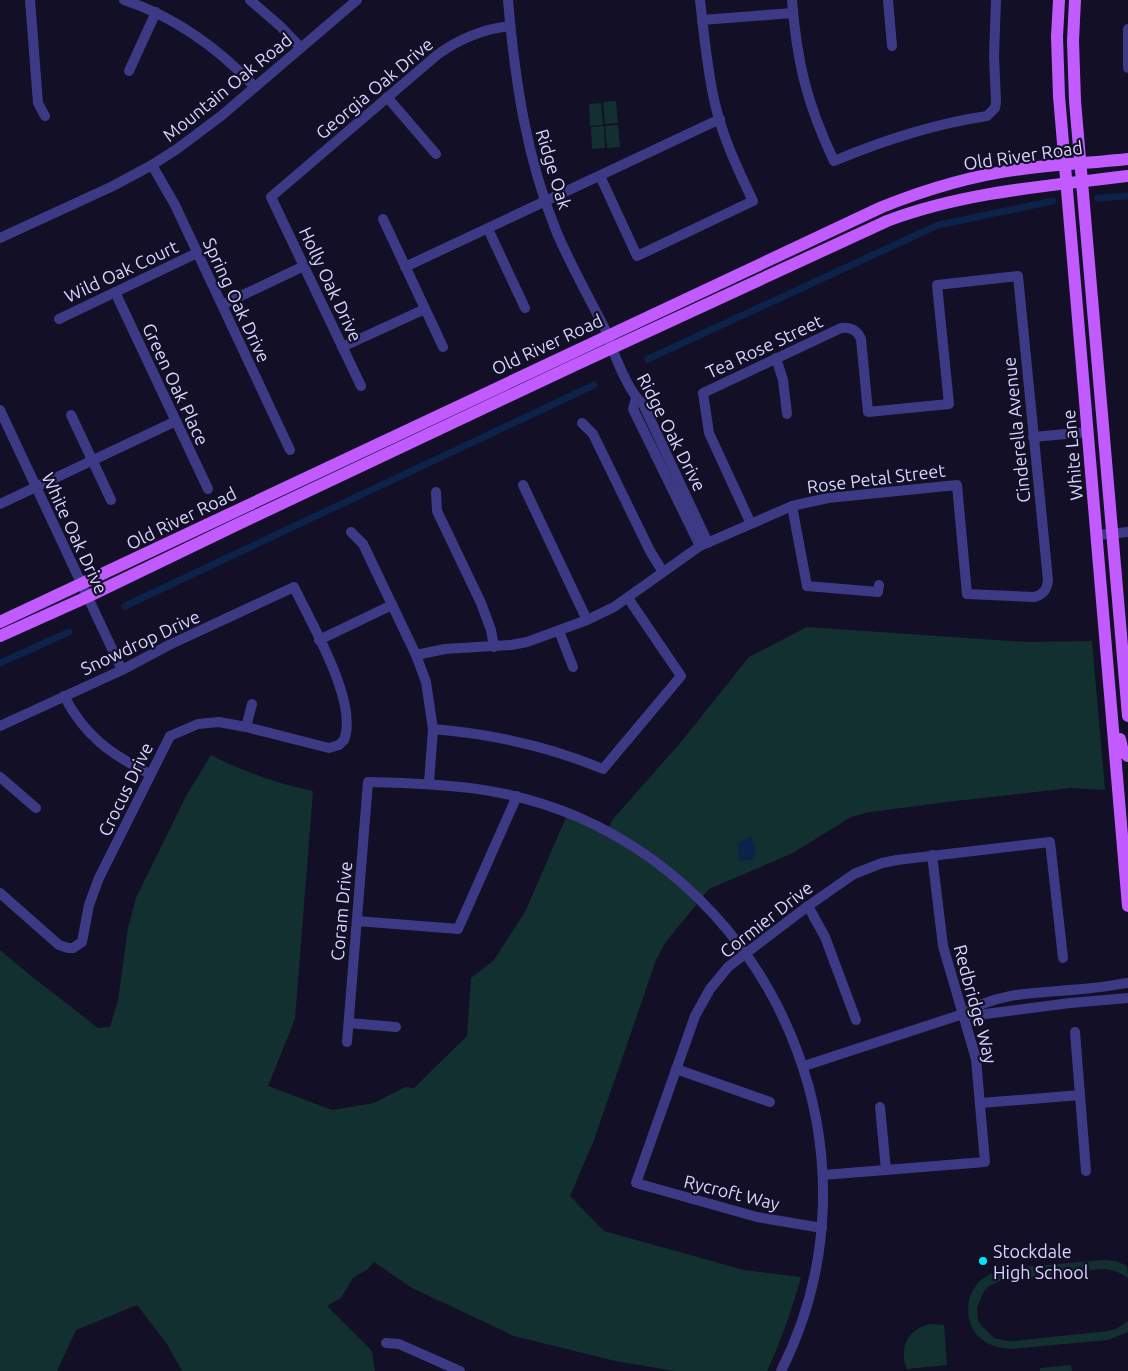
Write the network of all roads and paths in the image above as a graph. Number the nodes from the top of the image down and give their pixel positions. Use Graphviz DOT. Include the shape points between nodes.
graph roads {
  1 [pos="30,0"];
  2 [pos="124,0"];
  3 [pos="250,0"];
  4 [pos="357,0"];
  5 [pos="508,0"];
  6 [pos="700,0"];
  7 [pos="792,0"];
  8 [pos="888,0"];
  9 [pos="996,0"];
  10 [pos="1059,0"];
  11 [pos="1076,0"];
  12 [pos="156,12"];
  13 [pos="793,12"];
  14 [pos="702,20"];
  15 [pos="510,26"];
  16 [pos="1128,29"];
  17 [pos="892,46"];
  18 [pos="301,48"];
  19 [pos="1128,68"];
  20 [pos="128,71"];
  21 [pos="255,88"];
  22 [pos="387,97"];
  23 [pos="45,116"];
  24 [pos="720,119"];
  25 [pos="436,154"];
  26 [pos="1128,160"];
  27 [pos="1081,164"];
  28 [pos="152,165"];
  29 [pos="1065,165"];
  30 [pos="600,176"];
  31 [pos="1128,176"];
  32 [pos="1082,182"];
  33 [pos="1067,183"];
  34 [pos="271,197"];
  35 [pos="545,202"];
  36 [pos="383,219"];
  37 [pos="488,229"];
  38 [pos="0,238"];
  39 [pos="198,253"];
  40 [pos="304,266"];
  41 [pos="405,268"];
  42 [pos="115,292"];
  43 [pos="222,305"];
  44 [pos="525,308"];
  45 [pos="425,309"];
  46 [pos="59,319"];
  47 [pos="1079,327"];
  48 [pos="608,335"];
  49 [pos="342,347"];
  50 [pos="443,347"];
  51 [pos="612,348"];
  52 [pos="776,358"];
  53 [pos="1098,370"];
  54 [pos="360,386"];
  55 [pos="0,410"];
  56 [pos="868,412"];
  57 [pos="787,414"];
  58 [pos="71,415"];
  59 [pos="176,421"];
  60 [pos="582,423"];
  61 [pos="1088,432"];
  62 [pos="1033,437"];
  63 [pos="290,450"];
  64 [pos="92,460"];
  65 [pos="523,485"];
  66 [pos="36,487"];
  67 [pos="208,489"];
  68 [pos="436,492"];
  69 [pos="111,500"];
  70 [pos="0,504"];
  71 [pos="792,506"];
  72 [pos="751,524"];
  73 [pos="351,532"];
  74 [pos="1128,532"];
  75 [pos="1112,533"];
  76 [pos="1097,535"];
  77 [pos="704,545"];
  78 [pos="663,572"];
  79 [pos="81,585"];
  80 [pos="879,585"];
  81 [pos="967,594"];
  82 [pos="87,598"];
  83 [pos="628,598"];
  84 [pos="392,605"];
  85 [pos="587,620"];
  86 [pos="0,622"];
  87 [pos="559,631"];
  88 [pos="0,636"];
  89 [pos="319,640"];
  90 [pos="494,646"];
  91 [pos="416,655"];
  92 [pos="573,667"];
  93 [pos="122,670"];
  94 [pos="64,696"];
  95 [pos="1111,698"];
  96 [pos="252,704"];
  97 [pos="1128,716"];
  98 [pos="0,726"];
  99 [pos="246,727"];
  100 [pos="433,729"];
  101 [pos="1128,756"];
  102 [pos="150,774"];
  103 [pos="0,777"];
  104 [pos="429,783"];
  105 [pos="517,796"];
  106 [pos="36,808"];
  107 [pos="932,856"];
  108 [pos="0,893"];
  109 [pos="808,906"];
  110 [pos="1128,906"];
  111 [pos="357,921"];
  112 [pos="746,952"];
  113 [pos="1063,958"];
  114 [pos="1128,983"];
  115 [pos="1128,998"];
  116 [pos="963,1014"];
  117 [pos="856,1020"];
  118 [pos="349,1023"];
  119 [pos="396,1027"];
  120 [pos="1075,1032"];
  121 [pos="347,1042"];
  122 [pos="804,1066"];
  123 [pos="676,1069"];
  124 [pos="1080,1095"];
  125 [pos="770,1102"];
  126 [pos="980,1103"];
  127 [pos="880,1108"];
  128 [pos="886,1170"];
  129 [pos="1086,1171"];
  130 [pos="823,1175"];
  131 [pos="636,1183"];
  132 [pos="822,1228"];
  133 [pos="386,1343"];
  134 [pos="440,1367"];
  135 [pos="460,1371"];
  136 [pos="781,1371"];
  1 -- 23 [label="street" via="38,103"];
  2 -- 12 [label="street"];
  3 -- 18 [label="street"];
  4 -- 18 [label="street, Mountain Oak Road"];
  5 -- 15 [label="street, Ridge Oak"];
  6 -- 14 [label="street"];
  7 -- 13 [label="street"];
  8 -- 17 [label="street"];
  9 -- 13 [label="street" via="996,102 986,116 919,130 834,161 803,81"];
  10 -- 29 [label="main road, White Lane" via="1057,66"];
  11 -- 27 [label="main road, White Lane" via="1073,71"];
  12 -- 20 [label="street"];
  12 -- 21 [label="street" via="207,42"];
  13 -- 14 [label="street"];
  14 -- 24 [label="street" via="709,76"];
  15 -- 22 [label="street, Georgia Oak Drive" via="475,34 447,48"];
  15 -- 35 [label="street, Ridge Oak" via="524,126"];
  16 -- 19 [label="street"];
  18 -- 21 [label="street, Mountain Oak Road"];
  21 -- 28 [label="street, Mountain Oak Road" via="200,133"];
  22 -- 25 [label="street"];
  22 -- 34 [label="street, Georgia Oak Drive"];
  24 -- 30 [label="street"];
  24 -- 30 [label="street" via="752,201 637,256"];
  26 -- 27 [label="main road, Old River Road"];
  27 -- 29 [label="main road, Old River Road"];
  27 -- 32 [label="main road, White Lane"];
  28 -- 38 [label="street, Mountain Oak Road"];
  28 -- 39 [label="street, Spring Oak Drive"];
  29 -- 33 [label="main road, White Lane"];
  29 -- 48 [label="main road, Old River Road" via="990,174 901,199"];
  30 -- 35 [label="street"];
  31 -- 32 [label="main road, Old River Road"];
  32 -- 33 [label="main road, Old River Road"];
  32 -- 53 [label="main road, White Lane"];
  33 -- 47 [label="main road, White Lane"];
  33 -- 51 [label="main road, Old River Road" via="990,193 906,214 860,232"];
  34 -- 40 [label="street, Holly Oak Drive"];
  35 -- 37 [label="street"];
  35 -- 48 [label="street, Ridge Oak"];
  36 -- 41 [label="street"];
  37 -- 41 [label="street"];
  37 -- 44 [label="street"];
  39 -- 42 [label="street, Wild Oak Court"];
  39 -- 43 [label="street, Spring Oak Drive"];
  40 -- 43 [label="street"];
  40 -- 49 [label="street, Holly Oak Drive"];
  41 -- 45 [label="street"];
  42 -- 46 [label="street, Wild Oak Court"];
  42 -- 59 [label="street, Green Oak Place"];
  43 -- 63 [label="street, Spring Oak Drive"];
  45 -- 49 [label="street"];
  45 -- 50 [label="street"];
  47 -- 53 [label="main road" via="1084,335 1090,367"];
  47 -- 61 [label="main road, White Lane"];
  48 -- 51 [label="street, Ridge Oak Drive"];
  48 -- 79 [label="main road, Old River Road"];
  49 -- 54 [label="street, Holly Oak Drive"];
  51 -- 77 [label="street, Ridge Oak Drive" via="634,403 643,404"];
  51 -- 82 [label="main road, Old River Road"];
  52 -- 56 [label="street, Tea Rose Street" via="841,328 856,331 861,341"];
  52 -- 57 [label="street" via="783,380"];
  52 -- 72 [label="street, Tea Rose Street" via="703,392 709,432"];
  53 -- 75 [label="main road, White Lane"];
  55 -- 66 [label="street, White Oak Drive"];
  56 -- 62 [label="street, Cinderella Avenue" via="949,404 937,285 1018,276"];
  58 -- 64 [label="street"];
  59 -- 64 [label="street"];
  59 -- 67 [label="street, Green Oak Place"];
  60 -- 78 [label="street" via="593,434"];
  61 -- 62 [label="street"];
  61 -- 76 [label="main road, White Lane"];
  62 -- 81 [label="street, Cinderella Avenue" via="1048,580 1046,589 1034,597"];
  64 -- 66 [label="street"];
  64 -- 69 [label="street"];
  65 -- 85 [label="street"];
  66 -- 70 [label="street"];
  66 -- 79 [label="street, White Oak Drive"];
  68 -- 90 [label="street" via="438,511 484,609"];
  71 -- 72 [label="street, Rose Petal Street"];
  71 -- 80 [label="street" via="807,586 878,592"];
  71 -- 81 [label="street, Rose Petal Street" via="828,498 957,485"];
  72 -- 77 [label="street, Rose Petal Street"];
  73 -- 84 [label="street" via="363,544"];
  74 -- 75 [label="street"];
  75 -- 76 [label="street"];
  75 -- 97 [label="main road, White Lane"];
  76 -- 95 [label="main road, White Lane"];
  77 -- 78 [label="street, Rose Petal Street"];
  78 -- 83 [label="street, Rose Petal Street"];
  79 -- 82 [label="street, White Oak Drive"];
  79 -- 86 [label="main road, Old River Road"];
  82 -- 88 [label="main road, Old River Road"];
  82 -- 93 [label="street, White Oak Drive"];
  83 -- 85 [label="street, Rose Petal Street"];
  83 -- 100 [label="street" via="681,676 603,769 511,739"];
  84 -- 89 [label="street"];
  84 -- 91 [label="street"];
  85 -- 87 [label="street, Rose Petal Street"];
  87 -- 90 [label="street, Rose Petal Street" via="527,642"];
  87 -- 92 [label="street"];
  89 -- 93 [label="street, Snowdrop Drive" via="294,587"];
  89 -- 99 [label="street, Crocus Drive" via="341,686 346,707 346,736 340,745 329,748"];
  90 -- 91 [label="street, Rose Petal Street" via="445,649"];
  91 -- 100 [label="street" via="426,682"];
  93 -- 94 [label="street, Snowdrop Drive"];
  94 -- 98 [label="street, Snowdrop Drive"];
  94 -- 102 [label="street" via="80,722 99,743"];
  95 -- 101 [label="main road" via="1117,707 1123,752"];
  95 -- 110 [label="main road, White Lane"];
  96 -- 99 [label="street"];
  99 -- 102 [label="street, Crocus Drive" via="209,723 170,736"];
  100 -- 104 [label="street"];
  102 -- 108 [label="street, Crocus Drive" via="96,884 82,942 73,948 59,945"];
  103 -- 106 [label="street"];
  104 -- 105 [label="street"];
  104 -- 111 [label="street, Coram Drive" via="368,782"];
  105 -- 111 [label="street" via="458,929"];
  105 -- 112 [label="street" via="582,819 639,850 700,900"];
  107 -- 109 [label="street, Cormier Drive" via="897,860 868,868 840,882"];
  107 -- 113 [label="street, Cormier Drive" via="1050,842"];
  107 -- 116 [label="street, Redbridge Way" via="943,946"];
  109 -- 112 [label="street, Cormier Drive"];
  109 -- 117 [label="street" via="825,937"];
  111 -- 118 [label="street, Coram Drive"];
  112 -- 122 [label="street" via="779,1006"];
  112 -- 123 [label="street, Cormier Drive" via="718,978 702,1002"];
  114 -- 116 [label="street" via="1083,990 1034,992 976,1006"];
  115 -- 116 [label="street"];
  116 -- 122 [label="street"];
  116 -- 126 [label="street, Redbridge Way" via="976,1060"];
  118 -- 119 [label="street"];
  118 -- 121 [label="street, Coram Drive"];
  120 -- 124 [label="street"];
  122 -- 130 [label="street" via="817,1121"];
  123 -- 125 [label="street"];
  123 -- 131 [label="street, Cormier Drive"];
  124 -- 126 [label="street"];
  124 -- 129 [label="street"];
  126 -- 128 [label="street, Redbridge Way" via="985,1162"];
  127 -- 128 [label="street"];
  128 -- 130 [label="street"];
  130 -- 132 [label="street"];
  131 -- 132 [label="street, Rycroft Way" via="757,1217"];
  132 -- 136 [label="street" via="806,1309"];
  133 -- 134 [label="street" via="399,1344"];
  134 -- 135 [label="street"];
}
